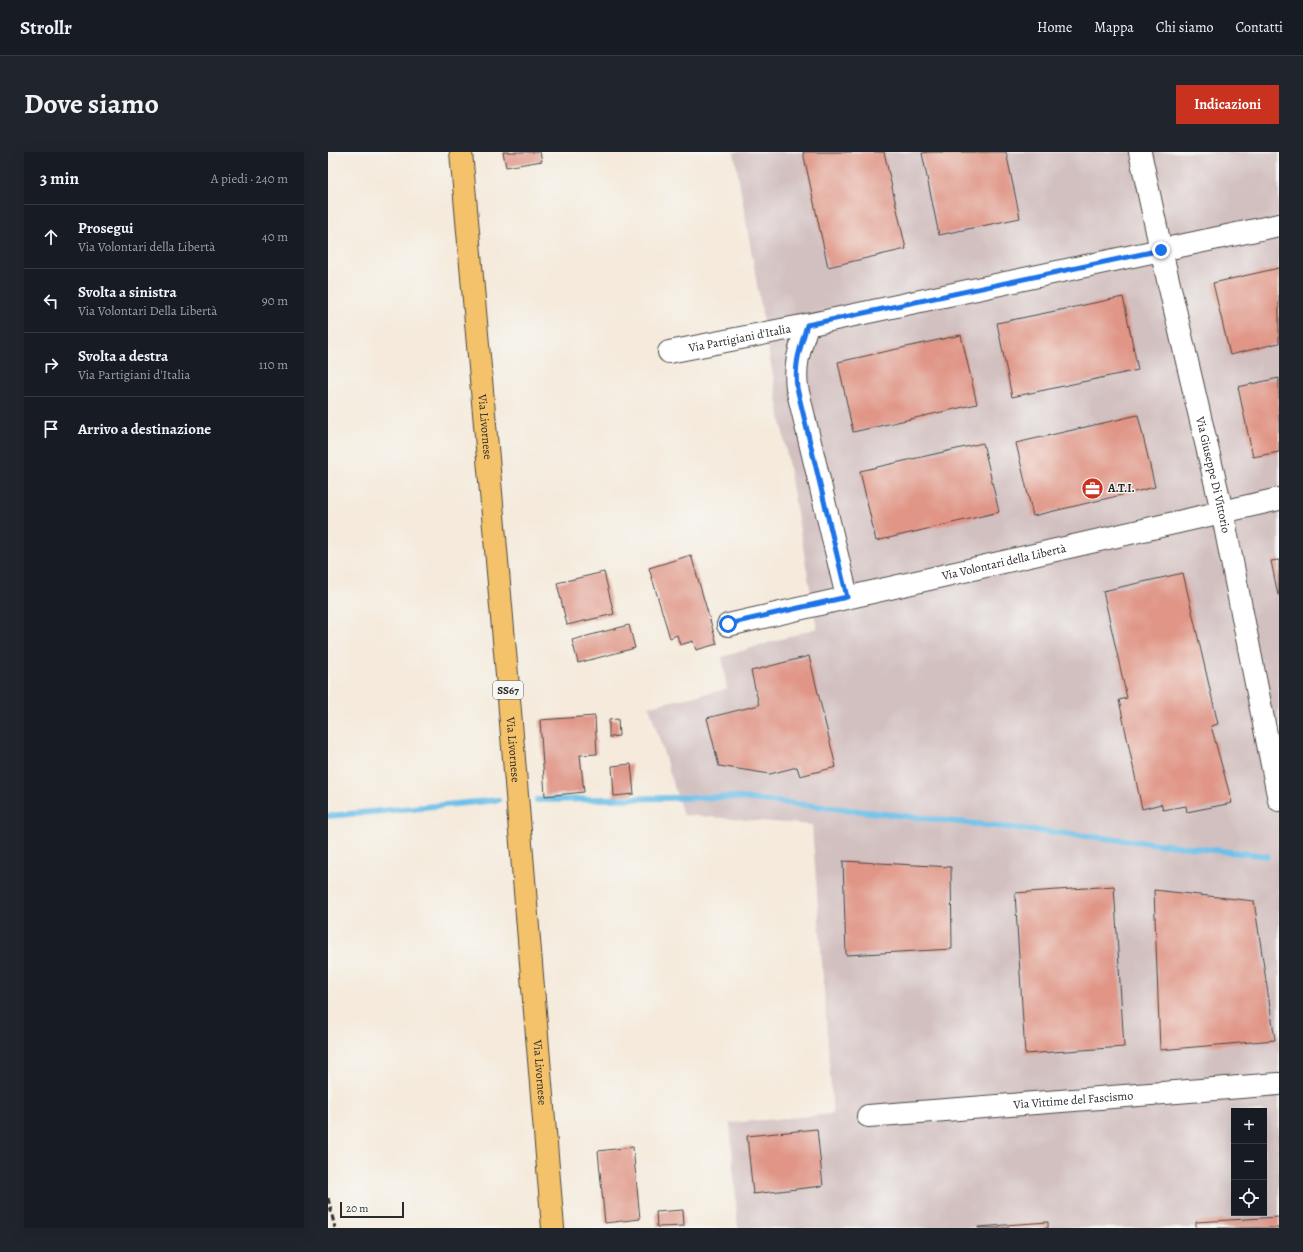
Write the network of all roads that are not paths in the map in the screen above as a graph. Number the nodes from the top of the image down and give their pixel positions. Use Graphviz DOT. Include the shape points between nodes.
graph roads {
  1 [pos="461,152"];
  2 [pos="1140,152"];
  3 [pos="1279,225"];
  4 [pos="1161,250"];
  5 [pos="807,325"];
  6 [pos="669,352"];
  7 [pos="1279,498"];
  8 [pos="1222,511"];
  9 [pos="847,597"];
  10 [pos="728,624"];
  11 [pos="1279,800"];
  12 [pos="1279,1084"];
  13 [pos="868,1116"];
  14 [pos="553,1228"];
  1 -- 14 [label="main road, Via Livornese / SS67"];
  2 -- 4 [label="street, Via Giuseppe Di Vittorio"];
  3 -- 4 [label="street, Via Partigiani d'Italia"];
  4 -- 5 [label="street, Via Partigiani d'Italia"];
  4 -- 8 [label="street, Via Giuseppe Di Vittorio"];
  5 -- 6 [label="street, Via Partigiani d'Italia"];
  5 -- 9 [label="street" via="795,367 797,388"];
  7 -- 8 [label="street, Via Volontari della Libertà"];
  8 -- 9 [label="street, Via Volontari della Libertà"];
  8 -- 11 [label="street, Via Giuseppe Di Vittorio"];
  9 -- 10 [label="street, Via Volontari della Libertà"];
  12 -- 13 [label="street, Via Vittime del Fascismo"];
}
